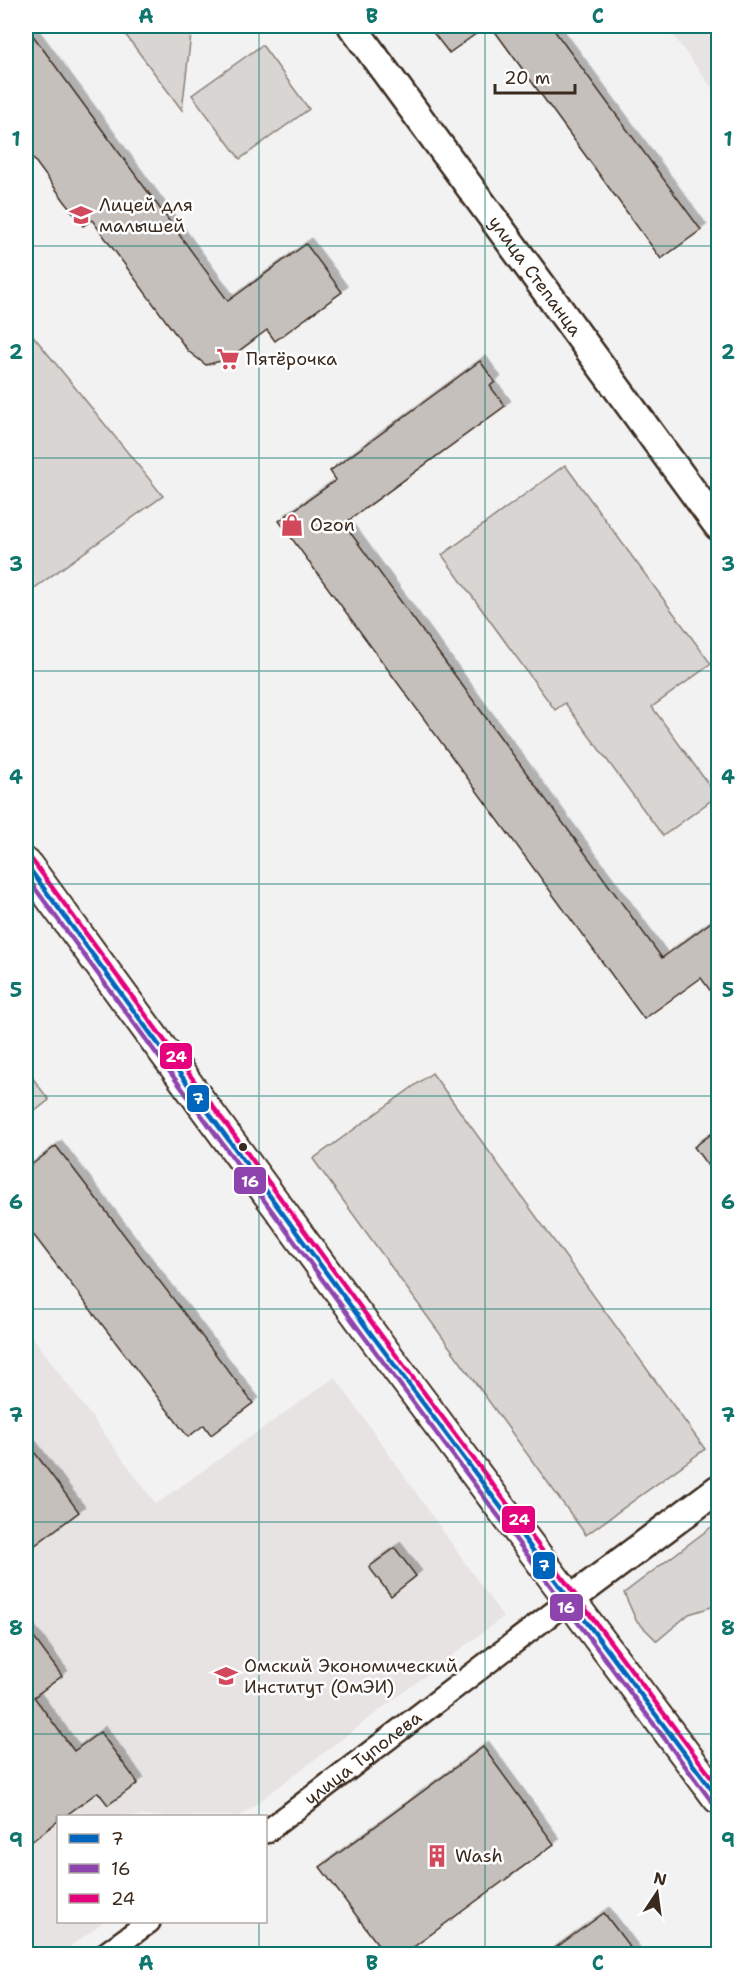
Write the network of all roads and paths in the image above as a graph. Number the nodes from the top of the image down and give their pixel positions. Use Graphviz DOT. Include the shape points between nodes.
graph roads {
  1 [pos="352,26"];
  2 [pos="718,526"];
  3 [pos="26,864"];
  4 [pos="718,1489"];
  5 [pos="571,1599"];
  6 [pos="718,1798"];
  7 [pos="267,1831"];
  8 [pos="148,1923"];
  9 [pos="105,1954"];
  1 -- 2 [label="street, улица Степанца"];
  3 -- 5 [label="main road"];
  4 -- 5 [label="street, улица Туполева"];
  5 -- 6 [label="main road"];
  5 -- 7 [label="street, улица Туполева"];
  8 -- 9 [label="street"];
}
